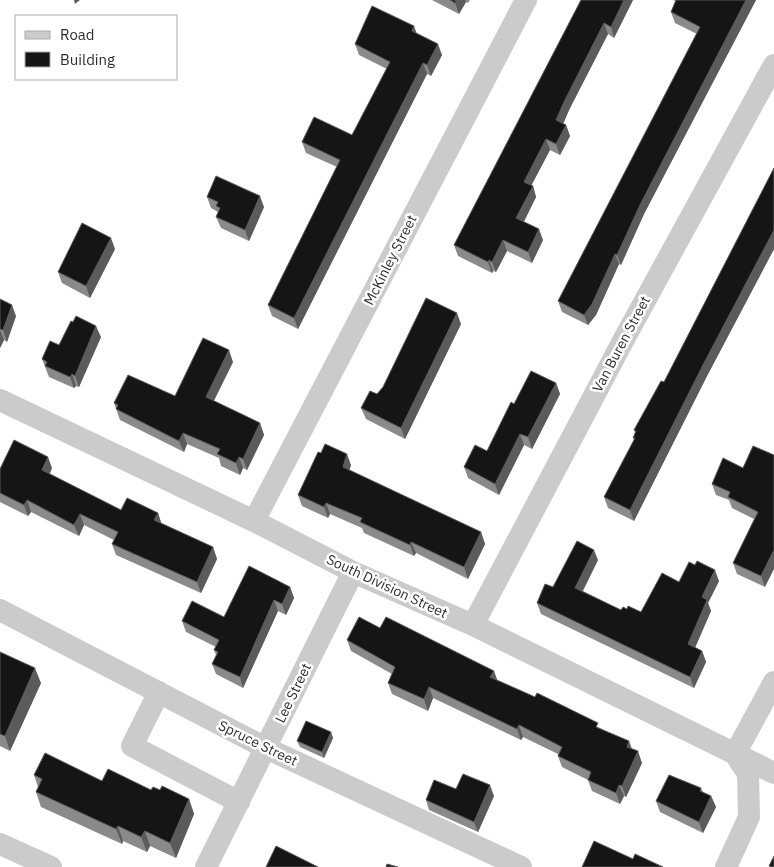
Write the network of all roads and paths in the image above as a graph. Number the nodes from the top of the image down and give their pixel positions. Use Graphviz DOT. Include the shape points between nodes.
graph roads {
  1 [pos="526,0"];
  2 [pos="774,65"];
  3 [pos="0,400"];
  4 [pos="254,521"];
  5 [pos="353,572"];
  6 [pos="0,610"];
  7 [pos="474,625"];
  8 [pos="774,682"];
  9 [pos="159,692"];
  10 [pos="266,748"];
  11 [pos="736,754"];
  12 [pos="774,773"];
  13 [pos="239,802"];
  14 [pos="6,854"];
  15 [pos="51,867"];
  16 [pos="206,867"];
  17 [pos="522,867"];
  18 [pos="726,867"];
  1 -- 4 [label="street, McKinley Street"];
  2 -- 7 [label="street, Van Buren Street" via="624,339"];
  3 -- 4 [label="street, South Division Street"];
  4 -- 5 [label="street, South Division Street"];
  5 -- 7 [label="street, South Division Street"];
  5 -- 10 [label="street, Lee Street"];
  6 -- 9 [label="street, Spruce Street"];
  7 -- 11 [label="street, South Division Street"];
  8 -- 11 [label="street"];
  9 -- 10 [label="street, Spruce Street"];
  9 -- 13 [label="street" via="132,746"];
  10 -- 13 [label="street, Lee Street"];
  10 -- 17 [label="street, Spruce Street"];
  11 -- 12 [label="street, South Division Street"];
  11 -- 18 [label="street" via="748,774 749,817"];
  13 -- 16 [label="street, Lee Street"];
  14 -- 15 [label="street"];
}
